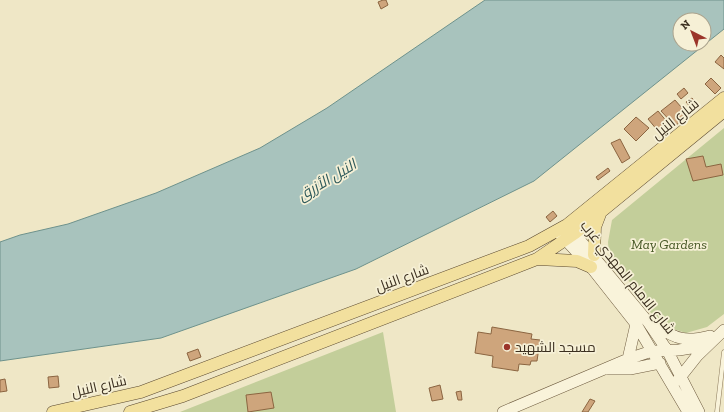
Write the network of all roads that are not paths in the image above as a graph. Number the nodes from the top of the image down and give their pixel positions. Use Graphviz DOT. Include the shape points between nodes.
graph roads {
  1 [pos="724,98"];
  2 [pos="724,111"];
  3 [pos="636,177"];
  4 [pos="601,212"];
  5 [pos="566,233"];
  6 [pos="537,259"];
  7 [pos="592,261"];
  8 [pos="448,277"];
  9 [pos="454,291"];
  10 [pos="648,322"];
  11 [pos="636,324"];
  12 [pos="720,333"];
  13 [pos="667,350"];
  14 [pos="652,351"];
  15 [pos="724,352"];
  16 [pos="628,359"];
  17 [pos="660,363"];
  18 [pos="605,369"];
  19 [pos="680,374"];
  20 [pos="675,388"];
  21 [pos="53,412"];
  22 [pos="130,412"];
  23 [pos="503,412"];
  24 [pos="688,412"];
  25 [pos="699,412"];
  26 [pos="717,412"];
  1 -- 3 [label="main road, شارع النيل"];
  2 -- 3 [label="main road, شارع النيل"];
  3 -- 4 [label="main road, شارع النيل"];
  3 -- 5 [label="main road, شارع النيل"];
  4 -- 5 [label="main road, شارع النيل"];
  4 -- 7 [label="main road" via="595,227"];
  5 -- 6 [label="main road, شارع النيل"];
  5 -- 7 [label="main road, شارع الامام المهدي غرب"];
  5 -- 8 [label="main road, شارع النيل"];
  6 -- 7 [label="main road"];
  6 -- 9 [label="main road, شارع النيل"];
  7 -- 10 [label="main road, شارع الامام المهدي غرب"];
  7 -- 11 [label="main road, شارع الامام المهدي غرب"];
  8 -- 9 [label="main road"];
  8 -- 21 [label="main road, شارع النيل" via="141,392"];
  9 -- 22 [label="main road, شارع النيل" via="183,396"];
  10 -- 12 [label="main road" via="683,340"];
  10 -- 13 [label="main road, شارع الامام المهدي غرب"];
  11 -- 14 [label="main road, شارع الامام المهدي غرب"];
  11 -- 16 [label="main road"];
  12 -- 13 [label="main road" via="697,347"];
  12 -- 19 [label="main road"];
  13 -- 14 [label="main road"];
  13 -- 19 [label="main road, شارع الامام المهدي غرب"];
  14 -- 16 [label="main road"];
  14 -- 17 [label="main road, شارع الامام المهدي غرب"];
  15 -- 26 [label="lane"];
  16 -- 18 [label="main road"];
  17 -- 18 [label="main road" via="630,369"];
  17 -- 20 [label="main road, شارع الامام المهدي غرب"];
  18 -- 23 [label="main road"];
  19 -- 20 [label="main road"];
  19 -- 25 [label="main road, شارع الامام المهدي غرب"];
  20 -- 24 [label="main road, شارع الامام المهدي غرب"];
}
